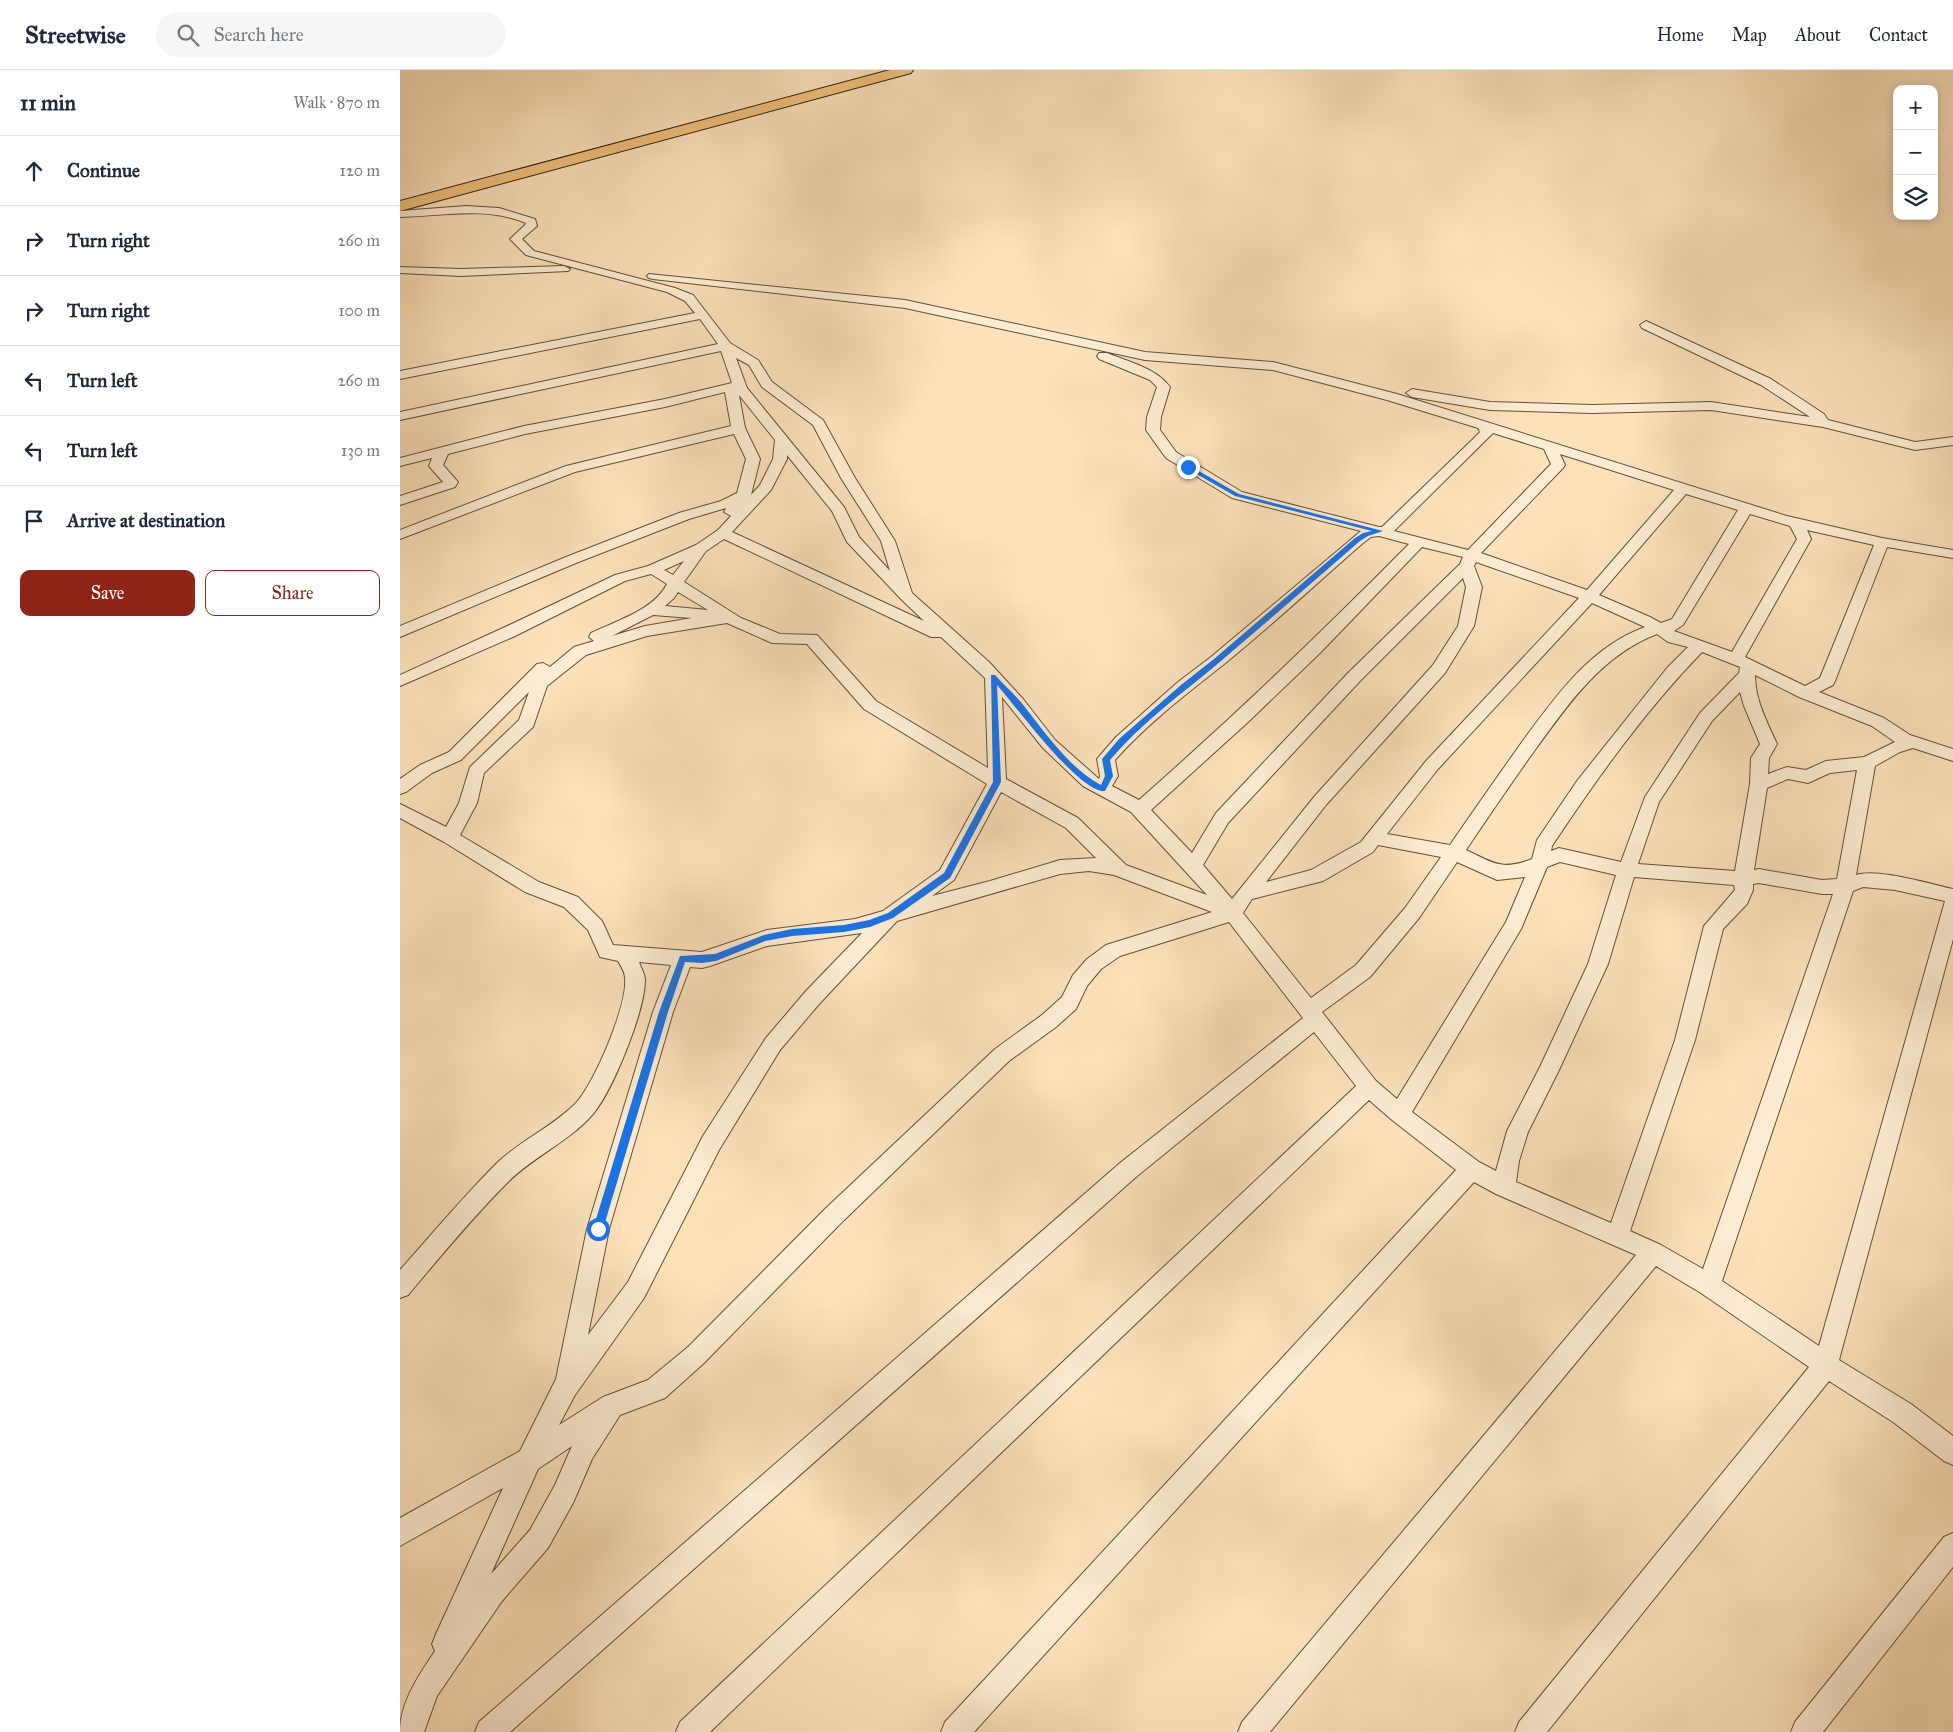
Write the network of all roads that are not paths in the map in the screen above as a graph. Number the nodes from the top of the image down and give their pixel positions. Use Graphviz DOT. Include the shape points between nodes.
graph roads {
  1 [pos="906,70"];
  2 [pos="400,206"];
  3 [pos="400,214"];
  4 [pos="588,268"];
  5 [pos="400,270"];
  6 [pos="701,313"];
  7 [pos="1646,325"];
  8 [pos="1049,335"];
  9 [pos="726,346"];
  10 [pos="400,375"];
  11 [pos="735,386"];
  12 [pos="1392,397"];
  13 [pos="400,416"];
  14 [pos="1823,423"];
  15 [pos="1482,425"];
  16 [pos="738,428"];
  17 [pos="782,440"];
  18 [pos="1953,441"];
  19 [pos="1915,446"];
  20 [pos="1550,447"];
  21 [pos="442,451"];
  22 [pos="1953,456"];
  23 [pos="400,462"];
  24 [pos="1683,489"];
  25 [pos="744,495"];
  26 [pos="400,501"];
  27 [pos="1746,509"];
  28 [pos="1796,523"];
  29 [pos="1380,531"];
  30 [pos="723,534"];
  31 [pos="400,535"];
  32 [pos="1419,542"];
  33 [pos="1882,542"];
  34 [pos="701,548"];
  35 [pos="1953,554"];
  36 [pos="1469,560"];
  37 [pos="653,569"];
  38 [pos="675,582"];
  39 [pos="904,589"];
  40 [pos="1589,597"];
  41 [pos="650,610"];
  42 [pos="731,617"];
  43 [pos="1658,628"];
  44 [pos="400,632"];
  45 [pos="954,641"];
  46 [pos="1699,645"];
  47 [pos="1744,667"];
  48 [pos="993,677"];
  49 [pos="400,681"];
  50 [pos="1805,693"];
  51 [pos="1914,742"];
  52 [pos="1953,755"];
  53 [pos="1867,764"];
  54 [pos="426,769"];
  55 [pos="400,770"];
  56 [pos="997,782"];
  57 [pos="1759,784"];
  58 [pos="400,788"];
  59 [pos="1102,789"];
  60 [pos="400,810"];
  61 [pos="1140,810"];
  62 [pos="450,836"];
  63 [pos="1374,838"];
  64 [pos="1454,852"];
  65 [pos="1541,861"];
  66 [pos="1193,866"];
  67 [pos="1119,870"];
  68 [pos="1627,870"];
  69 [pos="1743,879"];
  70 [pos="1844,886"];
  71 [pos="1953,896"];
  72 [pos="1239,904"];
  73 [pos="1953,904"];
  74 [pos="890,916"];
  75 [pos="625,953"];
  76 [pos="682,958"];
  77 [pos="1313,1014"];
  78 [pos="1369,1087"];
  79 [pos="1399,1114"];
  80 [pos="1472,1169"];
  81 [pos="1504,1187"];
  82 [pos="1617,1237"];
  83 [pos="1653,1252"];
  84 [pos="1709,1285"];
  85 [pos="400,1287"];
  86 [pos="1826,1365"];
  87 [pos="566,1386"];
  88 [pos="612,1406"];
  89 [pos="1953,1452"];
  90 [pos="529,1460"];
  91 [pos="400,1533"];
  92 [pos="1953,1546"];
  93 [pos="426,1688"];
  94 [pos="400,1716"];
  95 [pos="410,1732"];
  96 [pos="490,1732"];
  97 [pos="690,1732"];
  98 [pos="955,1732"];
  99 [pos="1252,1732"];
  100 [pos="1529,1732"];
  101 [pos="1805,1732"];
  1 -- 2 [label="highway"];
  3 -- 4 [label="street" via="474,208 524,218 531,221 531,226 516,239 522,247 537,255"];
  4 -- 5 [label="street" via="486,272"];
  4 -- 6 [label="street" via="671,290 689,298"];
  4 -- 8 [label="street" via="905,304"];
  6 -- 9 [label="street"];
  6 -- 10 [label="street"];
  7 -- 14 [label="street" via="1766,382 1819,417"];
  8 -- 12 [label="street" via="1145,356 1273,366"];
  8 -- 29 [label="street" via="1056,342 1155,377 1164,387 1153,430 1171,456 1188,467 1237,495"];
  9 -- 11 [label="street"];
  9 -- 13 [label="street"];
  9 -- 39 [label="street"];
  9 -- 39 [label="street" via="754,363 767,384 818,422 848,478 888,541"];
  11 -- 16 [label="street"];
  11 -- 17 [label="street"];
  11 -- 21 [label="street" via="524,430"];
  12 -- 14 [label="street" via="1403,392 1490,406 1592,409 1711,406"];
  12 -- 15 [label="street"];
  14 -- 19 [label="street"];
  15 -- 20 [label="street"];
  15 -- 29 [label="street" via="1487,432 1477,443 1393,525"];
  16 -- 25 [label="street" via="752,459"];
  16 -- 31 [label="street" via="570,468"];
  17 -- 30 [label="street" via="780,458 766,487"];
  17 -- 39 [label="street" via="839,510 852,539"];
  18 -- 19 [label="street"];
  19 -- 22 [label="street"];
  20 -- 24 [label="street"];
  20 -- 36 [label="street" via="1558,465"];
  21 -- 23 [label="street"];
  21 -- 26 [label="street" via="436,466 446,474 450,484"];
  24 -- 27 [label="street"];
  24 -- 40 [label="street"];
  25 -- 34 [label="street"];
  25 -- 44 [label="street" via="571,560"];
  27 -- 28 [label="street"];
  27 -- 43 [label="street" via="1678,622"];
  28 -- 33 [label="street"];
  28 -- 47 [label="street" via="1804,539"];
  29 -- 32 [label="street"];
  29 -- 59 [label="street" via="1366,534 1358,540 1122,741 1106,759 1109,776"];
  30 -- 34 [label="street"];
  30 -- 45 [label="street"];
  32 -- 36 [label="street"];
  32 -- 61 [label="street" via="1315,648"];
  33 -- 35 [label="street"];
  33 -- 50 [label="street" via="1827,681"];
  34 -- 37 [label="street"];
  34 -- 38 [label="street"];
  36 -- 40 [label="street" via="1566,587"];
  36 -- 66 [label="street" via="1228,811"];
  36 -- 72 [label="street" via="1474,586 1466,626 1439,669 1320,801"];
  37 -- 38 [label="street"];
  37 -- 49 [label="street" via="620,578"];
  38 -- 41 [label="street" via="669,595"];
  38 -- 42 [label="street"];
  39 -- 45 [label="street"];
  40 -- 43 [label="street"];
  40 -- 63 [label="street" via="1432,765"];
  41 -- 42 [label="street"];
  41 -- 54 [label="street" via="550,660 455,756"];
  42 -- 56 [label="street" via="778,639 811,639 870,705"];
  42 -- 62 [label="street" via="646,631 580,652 540,683 527,723 476,771 468,803"];
  43 -- 46 [label="street" via="1674,638"];
  43 -- 64 [label="street" via="1631,638 1611,652 1564,697"];
  45 -- 48 [label="street"];
  46 -- 47 [label="street"];
  46 -- 65 [label="street" via="1673,672 1583,786 1543,844"];
  47 -- 50 [label="street"];
  47 -- 57 [label="street" via="1750,701 1769,744 1760,758"];
  47 -- 68 [label="street" via="1706,717 1651,801"];
  48 -- 56 [label="street"];
  48 -- 59 [label="street" via="1049,744 1089,782"];
  50 -- 51 [label="street" via="1878,722"];
  51 -- 52 [label="street"];
  51 -- 53 [label="street" via="1894,748"];
  53 -- 57 [label="street" via="1826,767 1808,776 1786,773"];
  53 -- 70 [label="street"];
  54 -- 55 [label="street"];
  54 -- 58 [label="street"];
  56 -- 67 [label="street" via="1072,823"];
  56 -- 74 [label="street" via="947,875"];
  57 -- 69 [label="street"];
  59 -- 61 [label="street"];
  60 -- 62 [label="street"];
  61 -- 66 [label="street"];
  62 -- 75 [label="street" via="532,887 571,902 595,926 607,952"];
  63 -- 64 [label="street"];
  63 -- 72 [label="street" via="1367,847 1316,876"];
  64 -- 65 [label="street" via="1496,873 1518,872"];
  64 -- 77 [label="street" via="1412,914 1362,971"];
  65 -- 68 [label="street" via="1559,854"];
  65 -- 79 [label="street" via="1514,924"];
  66 -- 72 [label="street"];
  67 -- 72 [label="street"];
  67 -- 74 [label="street" via="1104,864 1073,864"];
  68 -- 69 [label="street"];
  68 -- 81 [label="street" via="1598,964 1518,1131"];
  69 -- 70 [label="street" via="1759,876 1822,887"];
  69 -- 82 [label="street" via="1744,890 1740,899 1714,926 1684,1040"];
  70 -- 71 [label="street" via="1862,880 1895,883"];
  70 -- 84 [label="street"];
  72 -- 77 [label="street"];
  72 -- 88 [label="street" via="1113,950 1094,964 1080,981 1069,1003 1002,1055 833,1216 696,1355 656,1389"];
  73 -- 86 [label="street"];
  74 -- 76 [label="street" via="844,928 764,938 716,958"];
  74 -- 87 [label="street" via="773,1044 711,1143 636,1290"];
  75 -- 76 [label="street"];
  75 -- 85 [label="street" via="635,979 628,1011 613,1056 586,1107 508,1168"];
  76 -- 87 [label="street" via="598,1229"];
  77 -- 78 [label="street"];
  77 -- 96 [label="street" via="1128,1170"];
  78 -- 79 [label="street"];
  78 -- 97 [label="street"];
  79 -- 80 [label="street"];
  80 -- 81 [label="street"];
  80 -- 98 [label="street"];
  81 -- 82 [label="street"];
  82 -- 83 [label="street"];
  83 -- 84 [label="street"];
  83 -- 99 [label="street"];
  84 -- 86 [label="street"];
  86 -- 89 [label="street" via="1902,1413"];
  86 -- 100 [label="street"];
  87 -- 90 [label="street"];
  88 -- 90 [label="street"];
  88 -- 93 [label="street" via="583,1450 539,1539 493,1592"];
  90 -- 91 [label="street"];
  90 -- 93 [label="street"];
  92 -- 101 [label="street"];
  93 -- 94 [label="street"];
  93 -- 95 [label="street"];
}
